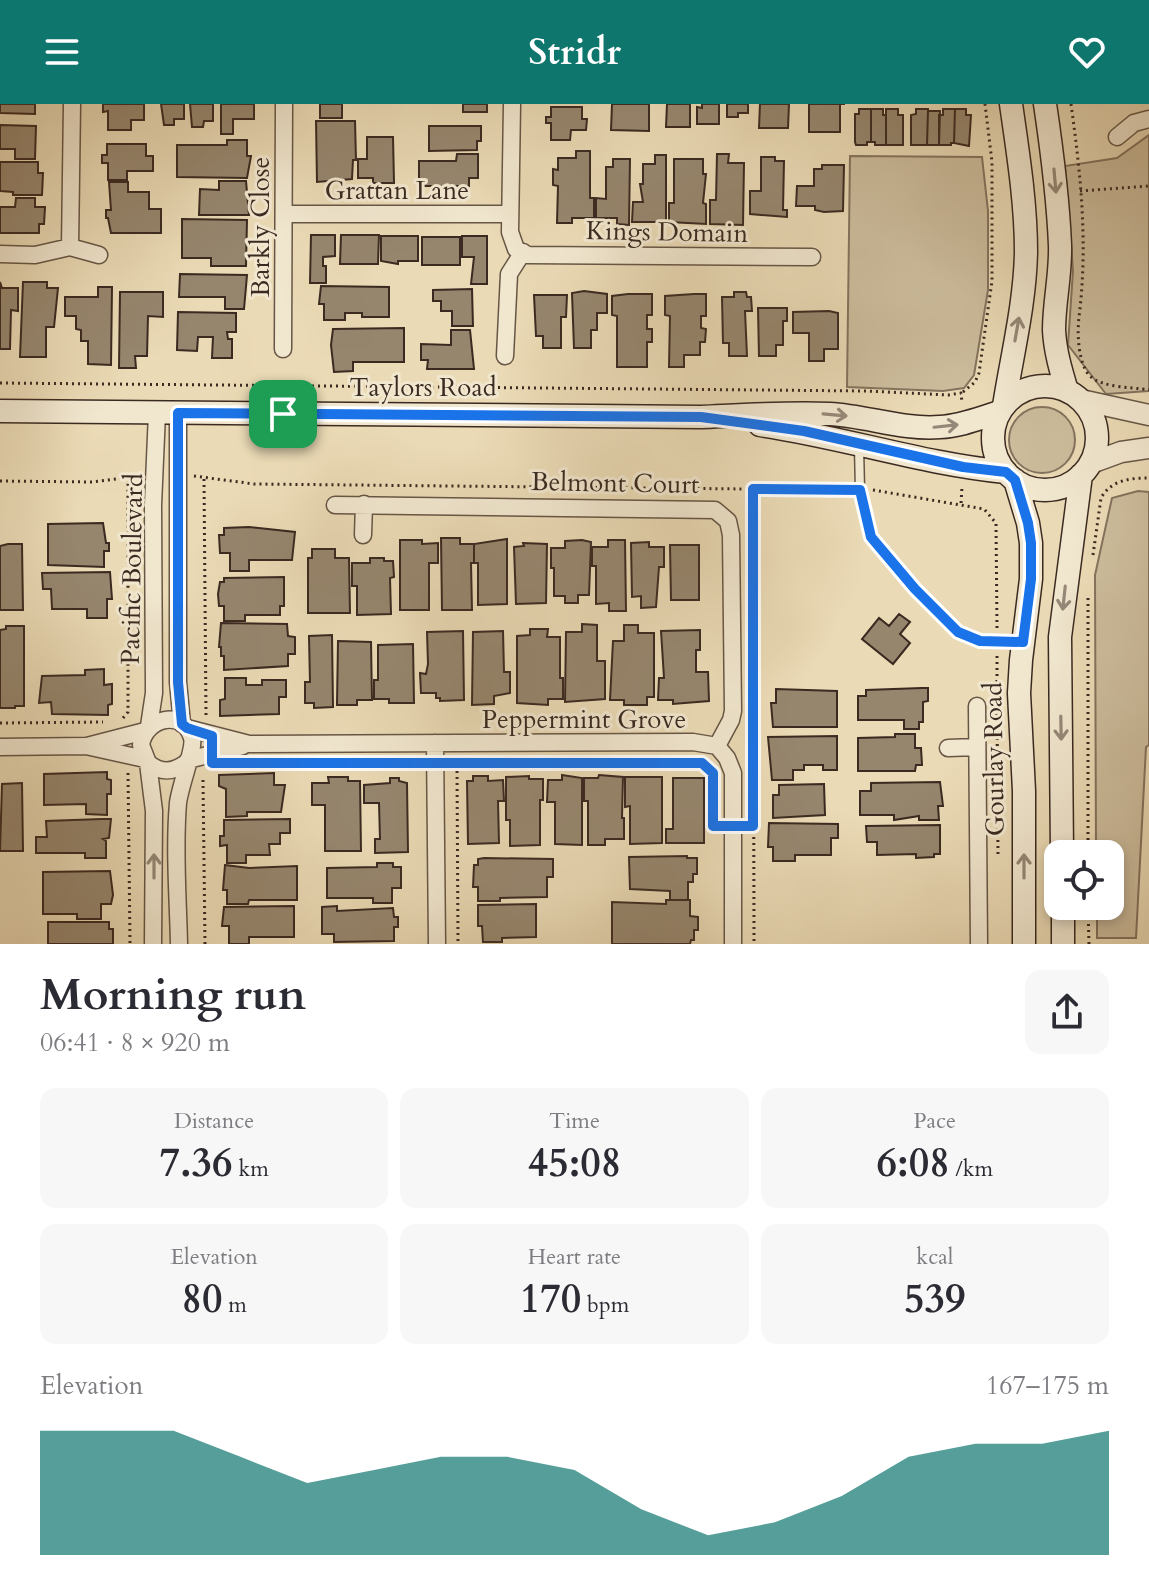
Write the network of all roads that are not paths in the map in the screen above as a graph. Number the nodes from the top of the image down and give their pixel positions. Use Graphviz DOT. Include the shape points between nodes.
graph roads {
  1 [pos="72,104"];
  2 [pos="284,104"];
  3 [pos="512,104"];
  4 [pos="1011,104"];
  5 [pos="1045,104"];
  6 [pos="1149,119"];
  7 [pos="1117,137"];
  8 [pos="284,214"];
  9 [pos="510,214"];
  10 [pos="70,247"];
  11 [pos="523,252"];
  12 [pos="0,254"];
  13 [pos="99,255"];
  14 [pos="812,257"];
  15 [pos="283,349"];
  16 [pos="505,356"];
  17 [pos="1074,395"];
  18 [pos="1002,409"];
  19 [pos="0,411"];
  20 [pos="168,413"];
  21 [pos="1149,415"];
  22 [pos="701,417"];
  23 [pos="858,442"];
  24 [pos="1149,448"];
  25 [pos="1086,469"];
  26 [pos="1011,476"];
  27 [pos="364,504"];
  28 [pos="335,505"];
  29 [pos="363,535"];
  30 [pos="1023,642"];
  31 [pos="977,706"];
  32 [pos="184,726"];
  33 [pos="147,728"];
  34 [pos="435,743"];
  35 [pos="249,744"];
  36 [pos="86,746"];
  37 [pos="717,746"];
  38 [pos="0,747"];
  39 [pos="977,747"];
  40 [pos="948,748"];
  41 [pos="146,761"];
  42 [pos="187,762"];
  43 [pos="1062,840"];
  44 [pos="1063,920"];
  45 [pos="153,944"];
  46 [pos="179,944"];
  47 [pos="437,944"];
  48 [pos="733,944"];
  49 [pos="979,944"];
  50 [pos="1024,944"];
  51 [pos="1063,944"];
  1 -- 10 [label="street"];
  2 -- 8 [label="street, Barkly Close"];
  3 -- 9 [label="street"];
  18 -- 4 [label="main road, one-way" via="1026,252"];
  5 -- 17 [label="main road, one-way" via="1060,245 1054,330"];
  6 -- 7 [label="street"];
  8 -- 9 [label="street, Grattan Lane"];
  8 -- 15 [label="street, Barkly Close"];
  9 -- 11 [label="street" via="510,232 516,249"];
  10 -- 12 [label="street" via="35,255"];
  10 -- 13 [label="street"];
  11 -- 14 [label="street, Kings Domain"];
  11 -- 16 [label="street" via="509,274 506,291"];
  17 -- 18 [label="main road" via="1050,386 1033,387"];
  17 -- 21 [label="street"];
  17 -- 25 [label="main road" via="1097,430 1097,447"];
  22 -- 18 [label="main road, Taylors Road, one-way" via="834,414 940,427"];
  18 -- 26 [label="main road" via="993,437 999,462"];
  19 -- 20 [label="main road, Taylors Road"];
  20 -- 22 [label="main road, Taylors Road"];
  20 -- 32 [label="street, Pacific Boulevard" via="178,476 178,682"];
  20 -- 33 [label="street, Pacific Boulevard" via="153,505 154,693"];
  22 -- 23 [label="main road, Taylors Road"];
  23 -- 26 [label="main road, Taylors Road"];
  23 -- 30 [label="lane" via="860,490 871,537 958,632 980,641"];
  24 -- 25 [label="street" via="1121,452"];
  25 -- 26 [label="main road" via="1069,483 1042,489"];
  25 -- 43 [label="main road, one-way" via="1060,637"];
  26 -- 30 [label="main road, Gourlay Road" via="1031,543"];
  27 -- 28 [label="street, Belmont Court"];
  27 -- 29 [label="street"];
  27 -- 37 [label="street, Belmont Court" via="709,508 723,515 731,535 733,711"];
  50 -- 30 [label="main road, Gourlay Road, one-way" via="1019,693"];
  31 -- 39 [label="street"];
  32 -- 33 [label="street" via="165,719"];
  32 -- 35 [label="street, Peppermint Grove"];
  32 -- 42 [label="street" via="193,740"];
  33 -- 36 [label="street" via="119,729"];
  33 -- 41 [label="street" via="141,745"];
  34 -- 35 [label="street, Peppermint Grove"];
  34 -- 37 [label="street, Peppermint Grove"];
  34 -- 47 [label="street"];
  35 -- 42 [label="street, Peppermint Grove"];
  36 -- 38 [label="street"];
  36 -- 41 [label="street"];
  37 -- 48 [label="street, Peppermint Grove" via="731,766"];
  39 -- 40 [label="street"];
  39 -- 49 [label="street"];
  41 -- 42 [label="street" via="162,771"];
  45 -- 41 [label="street, one-way" via="154,811"];
  42 -- 46 [label="street" via="178,804"];
  44 -- 51 [label="main road"];
}
